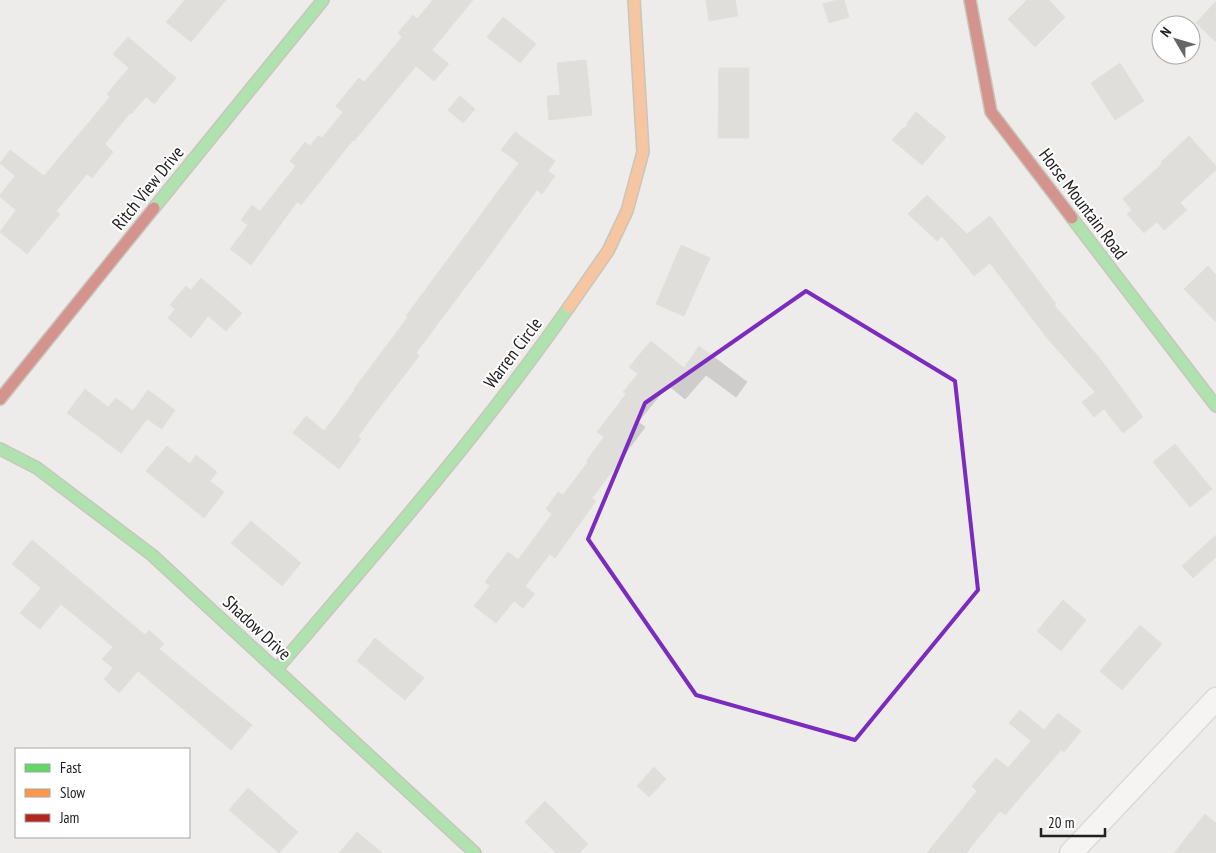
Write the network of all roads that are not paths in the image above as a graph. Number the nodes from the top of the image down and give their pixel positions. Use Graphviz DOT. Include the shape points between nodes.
graph roads {
  1 [pos="324,0"];
  2 [pos="634,0"];
  3 [pos="970,0"];
  4 [pos="0,399"];
  5 [pos="1216,406"];
  6 [pos="0,449"];
  7 [pos="276,670"];
  8 [pos="1216,699"];
  9 [pos="475,853"];
  10 [pos="1071,853"];
  1 -- 4 [label="street, Ritch View Drive"];
  2 -- 7 [label="street, Warren Circle" via="643,152 627,211 608,251 538,351 426,494"];
  3 -- 5 [label="street, Horse Mountain Road" via="991,112"];
  6 -- 7 [label="street, Shadow Drive" via="37,468 152,555"];
  7 -- 9 [label="street, Shadow Drive"];
  8 -- 10 [label="street"];
}
